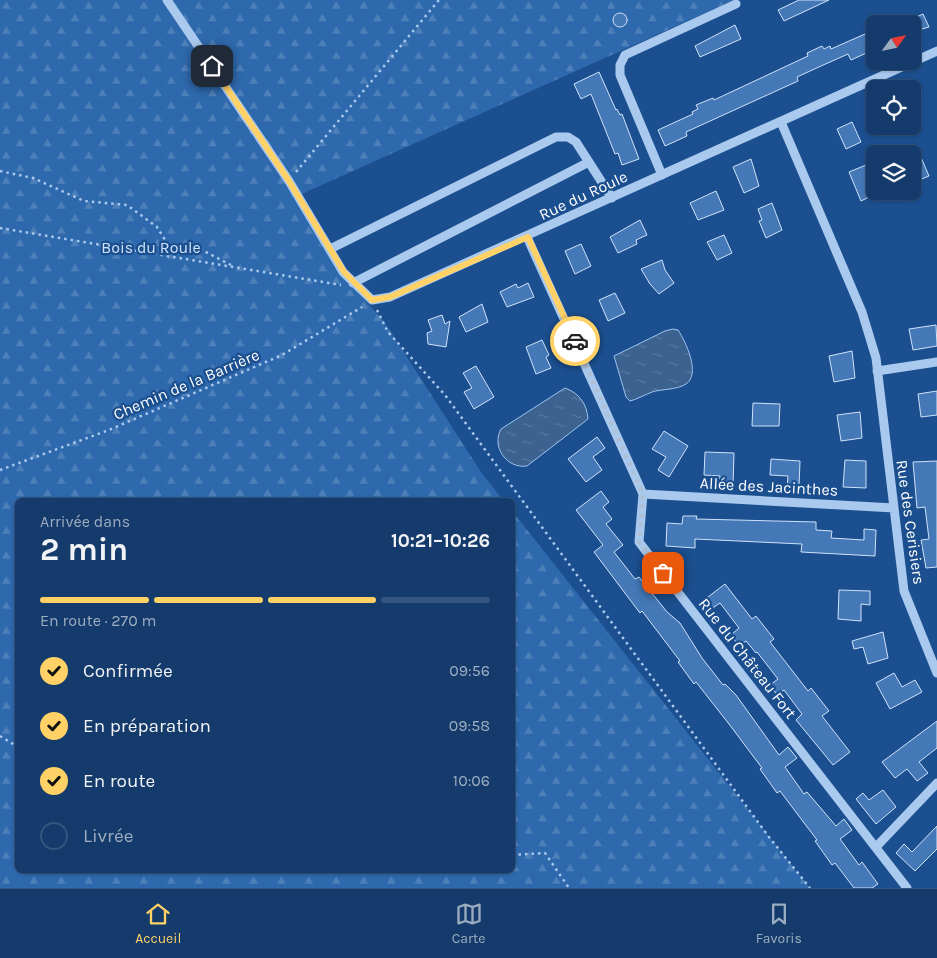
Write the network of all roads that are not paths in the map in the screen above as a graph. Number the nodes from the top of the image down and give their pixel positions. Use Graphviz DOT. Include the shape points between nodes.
graph roads {
  1 [pos="167,0"];
  2 [pos="736,4"];
  3 [pos="937,51"];
  4 [pos="781,122"];
  5 [pos="589,162"];
  6 [pos="662,175"];
  7 [pos="612,198"];
  8 [pos="528,237"];
  9 [pos="330,249"];
  10 [pos="356,285"];
  11 [pos="937,362"];
  12 [pos="877,371"];
  13 [pos="643,494"];
  14 [pos="894,508"];
  15 [pos="937,673"];
  16 [pos="937,783"];
  17 [pos="876,847"];
  18 [pos="907,888"];
  1 -- 9 [label="street" via="289,181"];
  2 -- 6 [label="street" via="625,55 620,65 620,75"];
  3 -- 4 [label="street, Rue du Roule"];
  4 -- 6 [label="street, Rue du Roule"];
  4 -- 12 [label="street, Rue des Cerisiers" via="862,312"];
  5 -- 7 [label="street"];
  5 -- 9 [label="street" via="576,142 568,137 556,137"];
  5 -- 10 [label="street"];
  6 -- 7 [label="street, Rue du Roule"];
  7 -- 8 [label="street, Rue du Roule"];
  8 -- 10 [label="street, Rue du Roule" via="390,297 372,300"];
  8 -- 13 [label="street, Rue du Château Fort"];
  9 -- 10 [label="street"];
  11 -- 12 [label="street"];
  12 -- 14 [label="street, Rue des Cerisiers"];
  13 -- 14 [label="street, Allée des Jacinthes"];
  13 -- 17 [label="street, Rue du Château Fort" via="639,542"];
  14 -- 15 [label="street, Rue des Cerisiers" via="904,591"];
  16 -- 17 [label="street"];
  17 -- 18 [label="street, Rue du Château Fort"];
}
